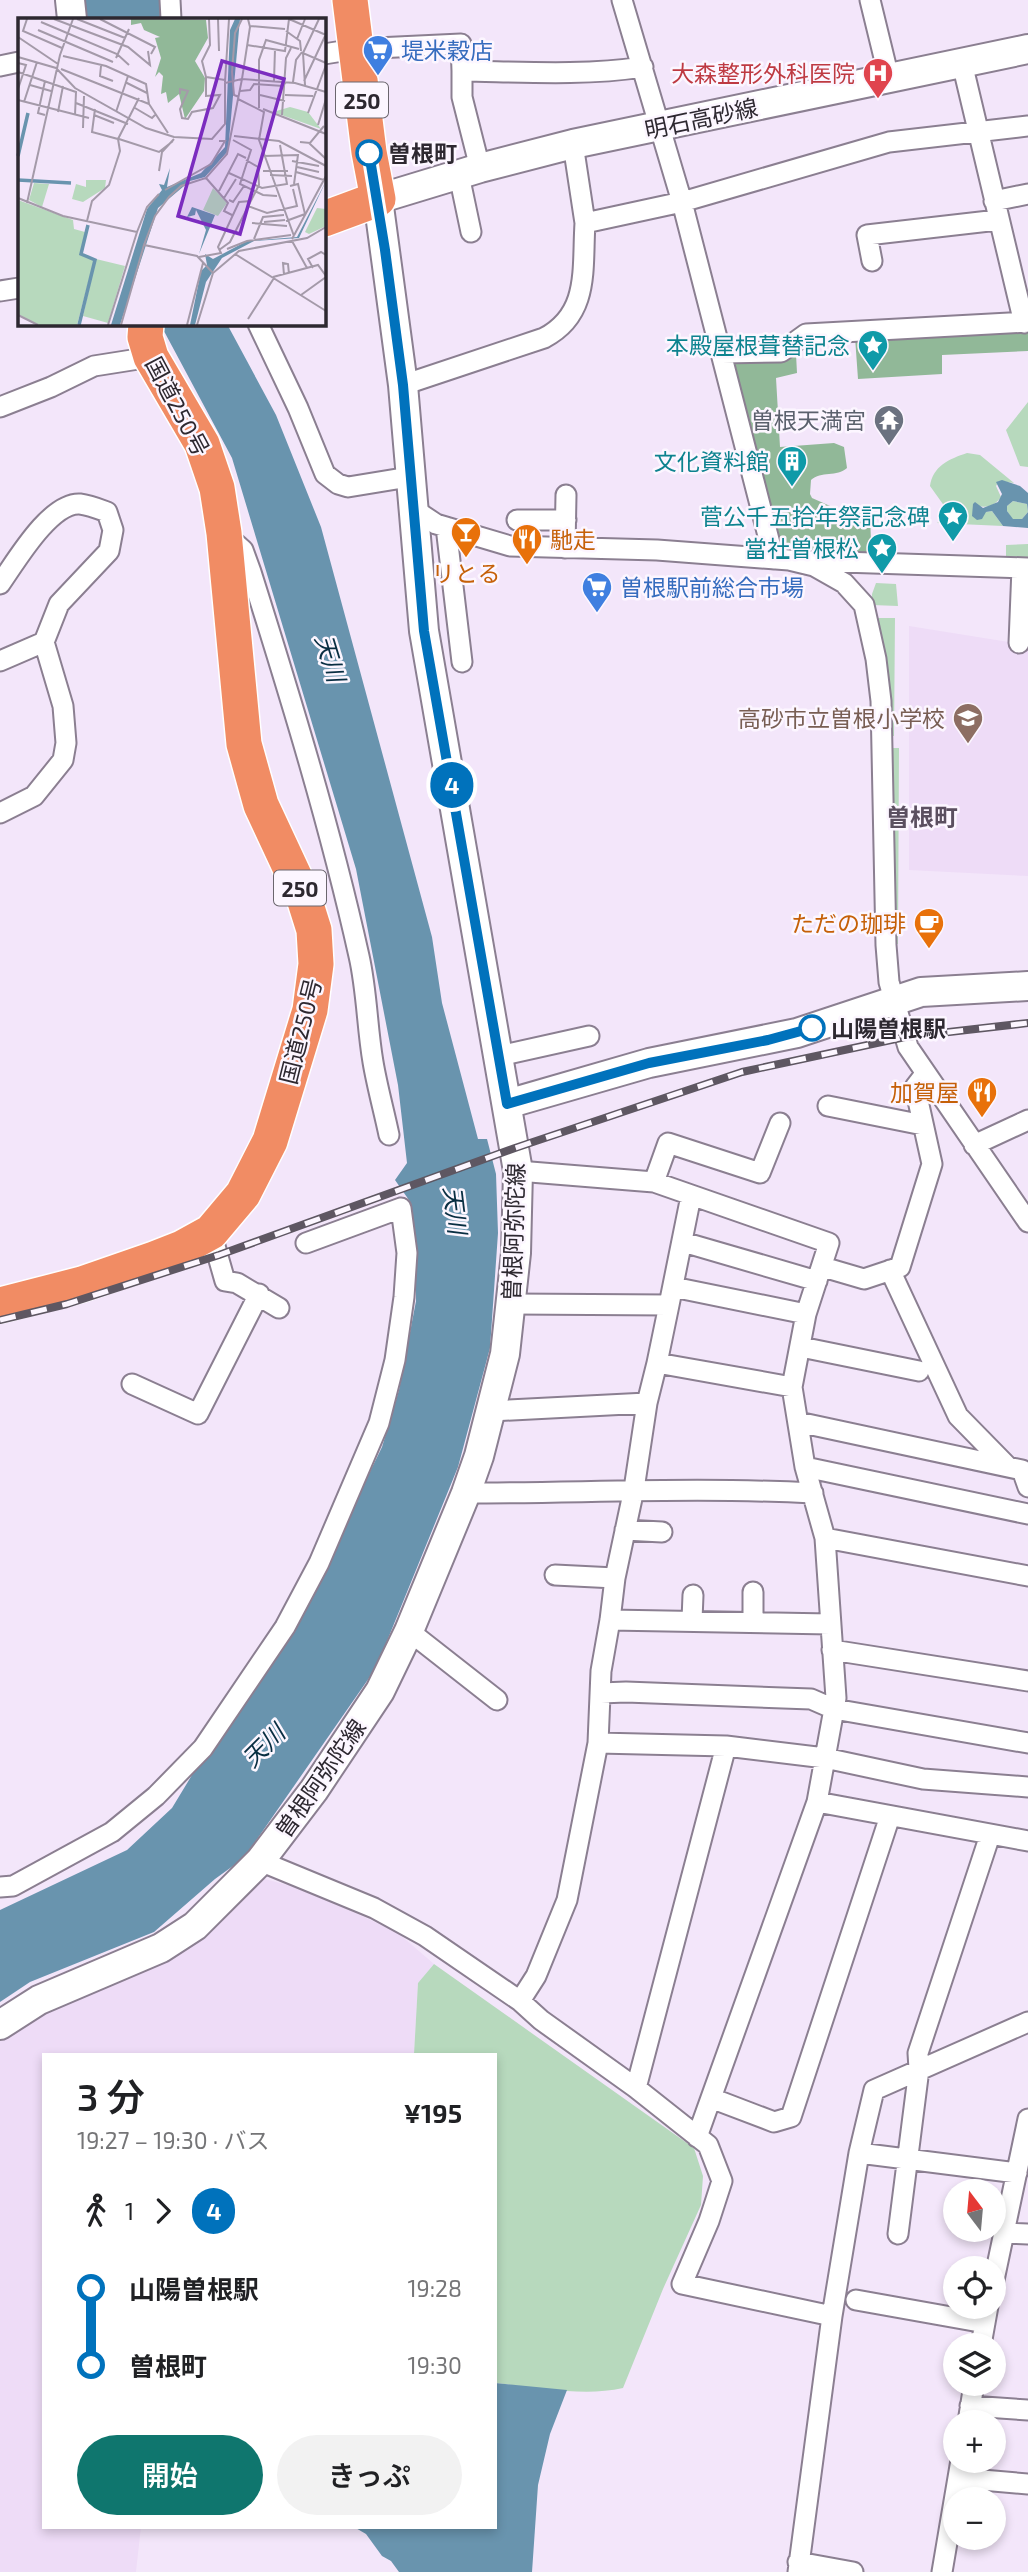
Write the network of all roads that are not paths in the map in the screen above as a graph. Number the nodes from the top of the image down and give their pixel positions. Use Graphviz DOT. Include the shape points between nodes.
graph roads {
  1 [pos="70,0"];
  2 [pos="170,0"];
  3 [pos="350,0"];
  4 [pos="622,0"];
  5 [pos="870,0"];
  6 [pos="72,18"];
  7 [pos="171,18"];
  8 [pos="1028,49"];
  9 [pos="340,52"];
  10 [pos="18,62"];
  11 [pos="962,63"];
  12 [pos="0,66"];
  13 [pos="643,67"];
  14 [pos="462,71"];
  15 [pos="889,78"];
  16 [pos="661,126"];
  17 [pos="1028,126"];
  18 [pos="978,133"];
  19 [pos="573,144"];
  20 [pos="469,172"];
  21 [pos="1028,194"];
  22 [pos="377,199"];
  23 [pos="682,202"];
  24 [pos="996,210"];
  25 [pos="326,218"];
  26 [pos="585,223"];
  27 [pos="471,232"];
  28 [pos="872,261"];
  29 [pos="18,288"];
  30 [pos="0,291"];
  31 [pos="1026,322"];
  32 [pos="259,326"];
  33 [pos="148,340"];
  34 [pos="722,353"];
  35 [pos="403,385"];
  36 [pos="0,407"];
  37 [pos="410,477"];
  38 [pos="566,495"];
  39 [pos="412,508"];
  40 [pos="517,520"];
  41 [pos="566,520"];
  42 [pos="446,527"];
  43 [pos="224,533"];
  44 [pos="565,548"];
  45 [pos="782,559"];
  46 [pos="884,565"];
  47 [pos="1025,568"];
  48 [pos="0,584"];
  49 [pos="860,598"];
  50 [pos="44,642"];
  51 [pos="1019,643"];
  52 [pos="0,661"];
  53 [pos="462,662"];
  54 [pos="0,813"];
  55 [pos="1028,986"];
  56 [pos="894,1000"];
  57 [pos="589,1036"];
  58 [pos="499,1056"];
  59 [pos="925,1074"];
  60 [pos="507,1104"];
  61 [pos="828,1106"];
  62 [pos="1028,1120"];
  63 [pos="780,1123"];
  64 [pos="923,1125"];
  65 [pos="389,1135"];
  66 [pos="974,1145"];
  67 [pos="518,1171"];
  68 [pos="654,1182"];
  69 [pos="1020,1195"];
  70 [pos="691,1196"];
  71 [pos="1028,1222"];
  72 [pos="211,1231"];
  73 [pos="683,1242"];
  74 [pos="306,1243"];
  75 [pos="890,1270"];
  76 [pos="820,1274"];
  77 [pos="259,1294"];
  78 [pos="671,1296"];
  79 [pos="512,1304"];
  80 [pos="0,1305"];
  81 [pos="279,1308"];
  82 [pos="806,1314"];
  83 [pos="801,1347"];
  84 [pos="657,1363"];
  85 [pos="919,1371"];
  86 [pos="132,1384"];
  87 [pos="792,1387"];
  88 [pos="647,1404"];
  89 [pos="491,1411"];
  90 [pos="798,1422"];
  91 [pos="1007,1466"];
  92 [pos="805,1467"];
  93 [pos="1028,1487"];
  94 [pos="634,1489"];
  95 [pos="466,1493"];
  96 [pos="813,1493"];
  97 [pos="1028,1514"];
  98 [pos="625,1530"];
  99 [pos="662,1532"];
  100 [pos="825,1538"];
  101 [pos="555,1575"];
  102 [pos="1028,1576"];
  103 [pos="615,1578"];
  104 [pos="753,1592"];
  105 [pos="693,1595"];
  106 [pos="610,1620"];
  107 [pos="692,1620"];
  108 [pos="753,1622"];
  109 [pos="830,1623"];
  110 [pos="410,1631"];
  111 [pos="832,1650"];
  112 [pos="1028,1681"];
  113 [pos="601,1693"];
  114 [pos="497,1700"];
  115 [pos="834,1709"];
  116 [pos="598,1743"];
  117 [pos="1028,1743"];
  118 [pos="726,1746"];
  119 [pos="825,1758"];
  120 [pos="1028,1787"];
  121 [pos="817,1802"];
  122 [pos="890,1816"];
  123 [pos="990,1835"];
  124 [pos="1028,1842"];
  125 [pos="260,1861"];
  126 [pos="0,1887"];
  127 [pos="520,2001"];
  128 [pos="1028,2022"];
  129 [pos="0,2025"];
  130 [pos="919,2069"];
  131 [pos="636,2088"];
  132 [pos="710,2098"];
  133 [pos="1028,2119"];
  134 [pos="697,2137"];
  135 [pos="859,2153"];
  136 [pos="909,2160"];
  137 [pos="1017,2174"];
  138 [pos="1006,2224"];
  139 [pos="1006,2233"];
  140 [pos="898,2234"];
  141 [pos="1028,2234"];
  142 [pos="856,2300"];
  143 [pos="943,2310"];
  144 [pos="832,2316"];
  145 [pos="1028,2410"];
  146 [pos="1006,2411"];
  147 [pos="959,2473"];
  148 [pos="978,2473"];
  149 [pos="1028,2484"];
  150 [pos="798,2567"];
  151 [pos="853,2572"];
  152 [pos="942,2572"];
  1 -- 6 [label="main road"];
  2 -- 7 [label="street"];
  3 -- 9 [label="highway, 250"];
  4 -- 13 [label="street"];
  5 -- 15 [label="street"];
  8 -- 11 [label="main road, 明石高砂線"];
  9 -- 14 [label="street" via="461,44"];
  9 -- 22 [label="highway, 250" via="369,152"];
  10 -- 12 [label="street"];
  11 -- 15 [label="main road, 明石高砂線"];
  11 -- 18 [label="street"];
  13 -- 14 [label="street" via="565,73"];
  13 -- 16 [label="street"];
  14 -- 20 [label="street"];
  15 -- 16 [label="main road, 明石高砂線"];
  16 -- 19 [label="main road, 明石高砂線"];
  16 -- 23 [label="street"];
  17 -- 18 [label="street"];
  18 -- 23 [label="street" via="889,142"];
  18 -- 24 [label="street"];
  19 -- 20 [label="main road, 明石高砂線"];
  19 -- 26 [label="street"];
  20 -- 22 [label="main road, 明石高砂線"];
  20 -- 27 [label="street"];
  21 -- 24 [label="street"];
  22 -- 25 [label="highway"];
  22 -- 35 [label="main road, 曽根阿弥陀線"];
  23 -- 26 [label="street"];
  23 -- 34 [label="street"];
  24 -- 28 [label="street" via="867,234"];
  24 -- 31 [label="street"];
  26 -- 35 [label="street" via="580,297 561,329 532,343"];
  29 -- 30 [label="street"];
  31 -- 34 [label="street" via="806,334 781,352"];
  32 -- 37 [label="street" via="325,474 348,487"];
  33 -- 36 [label="street"];
  33 -- 43 [label="highway, 国道250号 / 250" via="202,444 217,488"];
  34 -- 45 [label="street"];
  35 -- 37 [label="main road, 曽根阿弥陀線"];
  37 -- 39 [label="main road, 曽根阿弥陀線"];
  38 -- 41 [label="street"];
  39 -- 42 [label="street"];
  39 -- 58 [label="main road, 曽根阿弥陀線" via="424,631"];
  40 -- 41 [label="street"];
  41 -- 44 [label="street"];
  42 -- 44 [label="street" via="509,546"];
  42 -- 53 [label="street"];
  43 -- 65 [label="street" via="243,550 306,749 360,959 373,1060"];
  43 -- 72 [label="highway, 国道250号 / 250" via="244,744 261,805 303,895 314,930 316,964 310,1010 270,1141 243,1194"];
  44 -- 45 [label="street"];
  45 -- 46 [label="street"];
  45 -- 49 [label="street" via="831,574"];
  46 -- 47 [label="street"];
  46 -- 49 [label="street" via="871,570"];
  47 -- 51 [label="street"];
  48 -- 50 [label="street" via="34,535 61,510 78,503 107,512 113,530 109,551 59,604"];
  49 -- 56 [label="street" via="867,612 881,701 886,945"];
  50 -- 52 [label="street"];
  50 -- 54 [label="street" via="64,706 63,760 34,796"];
  55 -- 56 [label="main road" via="921,992"];
  56 -- 59 [label="street" via="908,1047"];
  56 -- 60 [label="main road" via="797,1033 667,1059"];
  57 -- 58 [label="street"];
  58 -- 60 [label="main road, 曽根阿弥陀線"];
  59 -- 64 [label="street" via="915,1087"];
  59 -- 66 [label="street"];
  60 -- 67 [label="main road, 曽根阿弥陀線"];
  61 -- 64 [label="street"];
  62 -- 66 [label="street"];
  63 -- 68 [label="street" via="760,1173 668,1143"];
  64 -- 75 [label="street" via="932,1164 900,1267"];
  66 -- 69 [label="street"];
  67 -- 68 [label="street"];
  67 -- 79 [label="main road, 曽根阿弥陀線"];
  68 -- 70 [label="street"];
  69 -- 71 [label="street"];
  70 -- 73 [label="street"];
  70 -- 76 [label="street" via="829,1243"];
  72 -- 77 [label="street" via="225,1281"];
  72 -- 80 [label="highway, 国道250号 / 250" via="142,1263"];
  73 -- 76 [label="street"];
  73 -- 78 [label="street"];
  74 -- 126 [label="street" via="401,1208 407,1253 395,1360 379,1423 319,1563 285,1626 203,1748 175,1777 112,1832 13,1886"];
  75 -- 76 [label="street" via="864,1279"];
  75 -- 91 [label="street" via="958,1416"];
  76 -- 82 [label="street"];
  77 -- 81 [label="street"];
  77 -- 86 [label="street" via="198,1414"];
  78 -- 79 [label="street"];
  78 -- 82 [label="street"];
  78 -- 84 [label="street"];
  79 -- 89 [label="main road, 曽根阿弥陀線"];
  82 -- 83 [label="street"];
  83 -- 85 [label="street"];
  83 -- 87 [label="street"];
  84 -- 87 [label="street"];
  84 -- 88 [label="street"];
  87 -- 90 [label="street"];
  88 -- 89 [label="street"];
  88 -- 94 [label="street"];
  89 -- 95 [label="main road, 曽根阿弥陀線"];
  90 -- 91 [label="street"];
  90 -- 92 [label="street"];
  91 -- 93 [label="street" via="1022,1470"];
  92 -- 96 [label="street"];
  92 -- 97 [label="street"];
  94 -- 95 [label="street"];
  94 -- 96 [label="street"];
  94 -- 98 [label="street"];
  95 -- 110 [label="main road, 曽根阿弥陀線"];
  96 -- 100 [label="street"];
  98 -- 99 [label="street"];
  98 -- 103 [label="street"];
  100 -- 102 [label="street"];
  100 -- 109 [label="street"];
  101 -- 103 [label="street"];
  103 -- 106 [label="street"];
  104 -- 108 [label="street"];
  105 -- 107 [label="street"];
  106 -- 107 [label="street"];
  106 -- 113 [label="street"];
  107 -- 108 [label="street"];
  108 -- 109 [label="street"];
  109 -- 111 [label="street"];
  110 -- 114 [label="street"];
  110 -- 125 [label="main road, 曽根阿弥陀線" via="352,1735"];
  111 -- 112 [label="street"];
  111 -- 115 [label="street"];
  113 -- 115 [label="street" via="811,1699"];
  113 -- 116 [label="street"];
  115 -- 117 [label="street"];
  115 -- 119 [label="street"];
  116 -- 118 [label="street"];
  116 -- 127 [label="street" via="567,1900 536,1976"];
  118 -- 119 [label="street"];
  118 -- 131 [label="street"];
  119 -- 120 [label="street" via="923,1779"];
  119 -- 121 [label="street"];
  121 -- 122 [label="street"];
  121 -- 132 [label="street"];
  122 -- 123 [label="street"];
  122 -- 132 [label="street" via="791,2117 774,2122"];
  123 -- 124 [label="street"];
  123 -- 130 [label="street" via="918,2053"];
  125 -- 127 [label="street" via="374,1908 425,1936"];
  125 -- 129 [label="main road, 曽根阿弥陀線" via="194,1926 161,1948 39,2000"];
  127 -- 131 [label="street"];
  128 -- 130 [label="street"];
  130 -- 135 [label="street" via="874,2090"];
  130 -- 136 [label="street"];
  131 -- 134 [label="street"];
  132 -- 134 [label="street"];
  133 -- 137 [label="street"];
  134 -- 144 [label="street" via="708,2145 722,2182 682,2284"];
  135 -- 136 [label="street"];
  135 -- 144 [label="street"];
  136 -- 137 [label="street"];
  136 -- 140 [label="street"];
  137 -- 138 [label="street"];
  139 -- 141 [label="street"];
  142 -- 143 [label="street"];
  144 -- 150 [label="street"];
  145 -- 146 [label="street"];
  147 -- 152 [label="street"];
  148 -- 149 [label="street"];
  150 -- 151 [label="street"];
}
